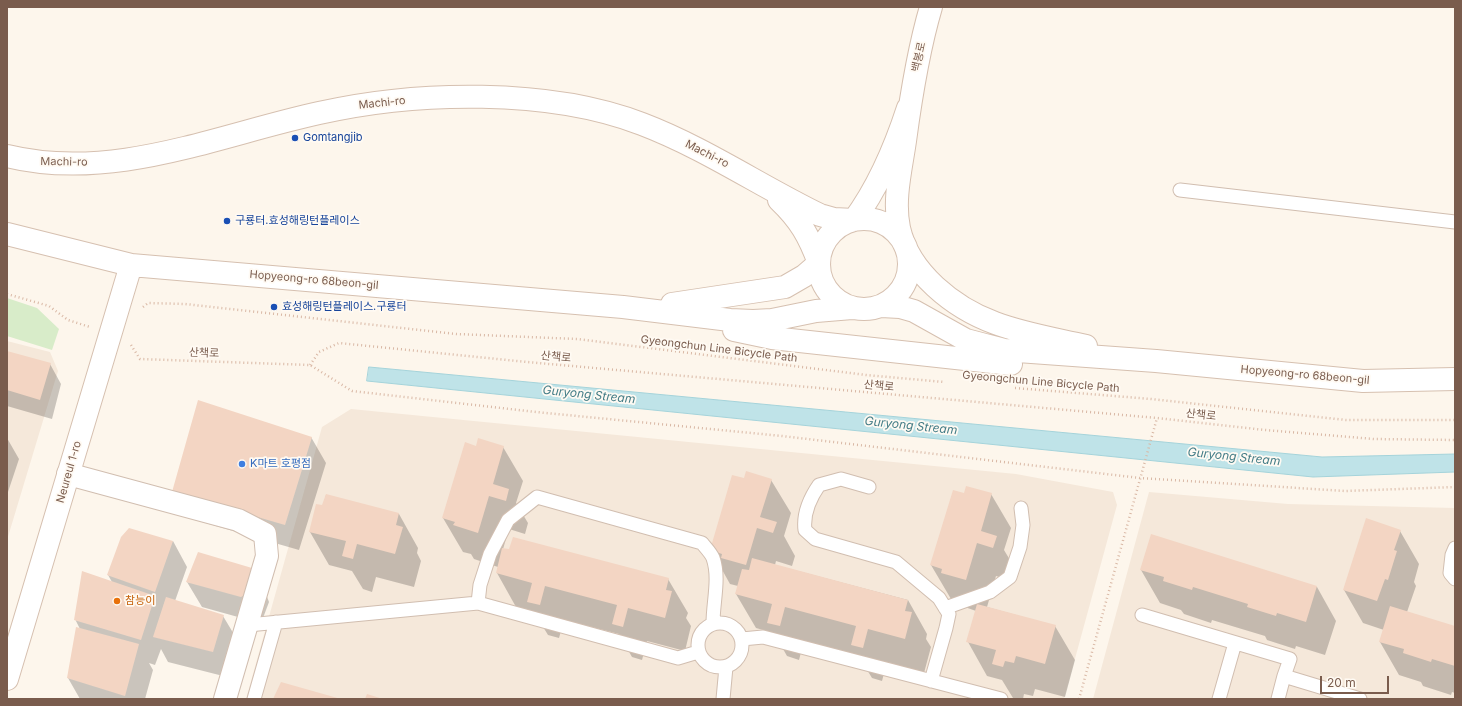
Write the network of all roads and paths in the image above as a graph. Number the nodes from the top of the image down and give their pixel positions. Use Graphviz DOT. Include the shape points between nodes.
graph roads {
  1 [pos="931,7"];
  2 [pos="908,108"];
  3 [pos="7,156"];
  4 [pos="748,176"];
  5 [pos="1180,190"];
  6 [pos="854,220"];
  7 [pos="1455,222"];
  8 [pos="7,234"];
  9 [pos="904,244"];
  10 [pos="819,263"];
  11 [pos="131,265"];
  12 [pos="7,294"];
  13 [pos="881,306"];
  14 [pos="142,307"];
  15 [pos="623,307"];
  16 [pos="852,308"];
  17 [pos="109,332"];
  18 [pos="1156,361"];
  19 [pos="310,365"];
  20 [pos="1455,379"];
  21 [pos="945,382"];
  22 [pos="1008,387"];
  23 [pos="1157,418"];
  24 [pos="1455,420"];
  25 [pos="1455,440"];
  26 [pos="68,474"];
  27 [pos="1140,478"];
  28 [pos="869,487"];
  29 [pos="1455,487"];
  30 [pos="1021,508"];
  31 [pos="1455,548"];
  32 [pos="1455,579"];
  33 [pos="478,603"];
  34 [pos="945,608"];
  35 [pos="1142,615"];
  36 [pos="276,622"];
  37 [pos="713,623"];
  38 [pos="248,625"];
  39 [pos="742,639"];
  40 [pos="1235,643"];
  41 [pos="698,652"];
  42 [pos="726,667"];
  43 [pos="1284,676"];
  44 [pos="7,679"];
  45 [pos="931,681"];
  46 [pos="225,699"];
  47 [pos="254,699"];
  48 [pos="723,699"];
  49 [pos="1000,699"];
  50 [pos="1079,699"];
  51 [pos="1219,699"];
  52 [pos="1278,699"];
  53 [pos="1360,699"];
  1 -- 2 [label="street, 백봉로"];
  2 -- 6 [label="street" via="878,182"];
  2 -- 9 [label="street" via="898,194 899,228"];
  3 -- 4 [label="street, Machi-ro" via="46,163 111,161 207,144 281,122 362,105 448,97 500,98 577,106 613,114 677,139"];
  4 -- 6 [label="street, Machi-ro" via="820,215"];
  4 -- 10 [label="street, Machi-ro" via="767,190 797,220 810,238"];
  5 -- 7 [label="lane"];
  6 -- 9 [label="street" via="869,220 883,224 896,232"];
  6 -- 10 [label="street" via="841,226 830,236 822,248"];
  8 -- 11 [label="street, Hopyeong-ro 68beon-gil"];
  9 -- 13 [label="street" via="909,258 909,273 904,287 894,298"];
  9 -- 18 [label="street, Hopyeong-ro 68beon-gil" via="919,270 934,285 970,311 994,323"];
  10 -- 15 [label="street, Hopyeong-ro 68beon-gil" via="785,287 676,304"];
  10 -- 16 [label="street" via="821,277 828,291 838,301"];
  11 -- 15 [label="street, Hopyeong-ro 68beon-gil"];
  11 -- 17 [label="street, Neureul 1-ro"];
  12 -- 17 [label="path" via="49,306 68,320"];
  13 -- 16 [label="street" via="867,309"];
  13 -- 18 [label="street, Hopyeong-ro 68beon-gil" via="914,311 966,340 1004,350"];
  14 -- 21 [label="path, Gyeongchun Line Bicycle Path" via="148,303 184,304 456,334 577,339 866,375"];
  15 -- 16 [label="street, Hopyeong-ro 68beon-gil" via="753,321"];
  15 -- 18 [label="street" via="772,338 1010,364"];
  17 -- 19 [label="path, 산책로" via="124,336 140,359"];
  17 -- 26 [label="street, Neureul 1-ro"];
  18 -- 20 [label="street, Hopyeong-ro 68beon-gil" via="1363,381"];
  19 -- 23 [label="path, 산책로" via="319,352 339,343"];
  19 -- 27 [label="path, 산책로" via="352,391 790,437"];
  22 -- 24 [label="path, Gyeongchun Line Bicycle Path" via="1346,420"];
  23 -- 25 [label="path, 산책로" via="1374,439"];
  23 -- 27 [label="path"];
  26 -- 38 [label="street" via="238,520 265,534 267,556"];
  26 -- 44 [label="street, Neureul 1-ro"];
  27 -- 29 [label="path, 산책로" via="1345,491"];
  27 -- 50 [label="path"];
  28 -- 34 [label="lane" via="841,479 829,480 819,485 811,497 804,522 805,530 815,539 896,562 939,598"];
  30 -- 34 [label="lane" via="1023,525 1020,547 1010,577 990,592"];
  31 -- 32 [label="lane" via="1450,572"];
  33 -- 36 [label="lane"];
  33 -- 37 [label="lane" via="480,586 490,554 508,520 537,497 702,543 713,556 717,575"];
  33 -- 41 [label="lane" via="678,658"];
  34 -- 45 [label="lane" via="949,614"];
  35 -- 40 [label="lane"];
  36 -- 38 [label="lane"];
  36 -- 47 [label="lane"];
  37 -- 39 [label="lane" via="725,623 736,629"];
  37 -- 41 [label="lane" via="703,630 698,640"];
  38 -- 46 [label="street"];
  39 -- 42 [label="lane" via="742,651 736,661"];
  39 -- 45 [label="lane" via="763,637"];
  40 -- 43 [label="lane" via="1290,659"];
  40 -- 51 [label="lane"];
  41 -- 42 [label="lane" via="704,662 714,667"];
  42 -- 48 [label="lane"];
  43 -- 52 [label="lane"];
  43 -- 53 [label="lane"];
  45 -- 49 [label="lane"];
}
